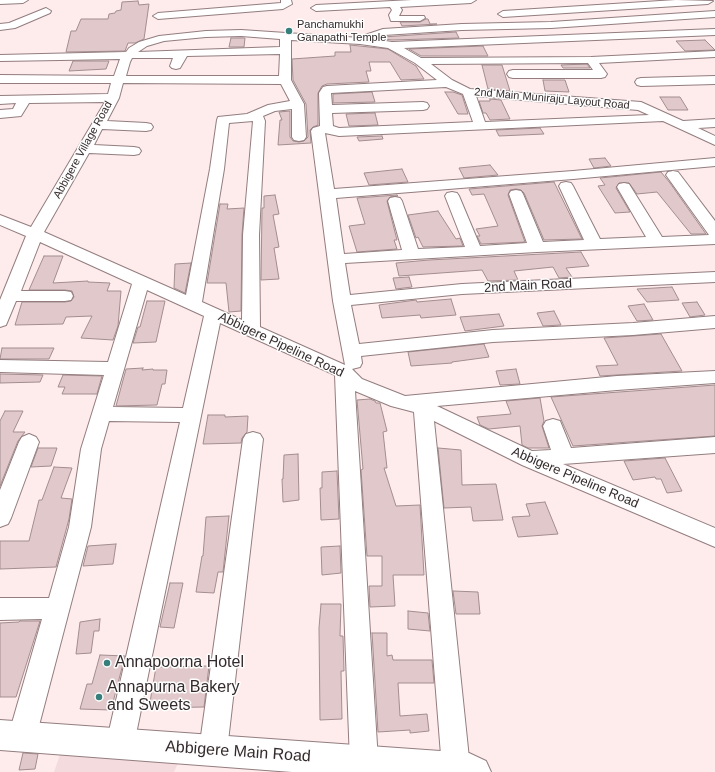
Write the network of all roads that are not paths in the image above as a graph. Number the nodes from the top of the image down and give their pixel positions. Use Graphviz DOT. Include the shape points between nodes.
graph roads {
  1 [pos="0,0"];
  2 [pos="23,0"];
  3 [pos="195,0"];
  4 [pos="286,0"];
  5 [pos="324,0"];
  6 [pos="471,0"];
  7 [pos="715,1"];
  8 [pos="681,2"];
  9 [pos="247,4"];
  10 [pos="394,4"];
  11 [pos="316,8"];
  12 [pos="46,11"];
  13 [pos="538,12"];
  14 [pos="197,13"];
  15 [pos="491,14"];
  16 [pos="710,14"];
  17 [pos="427,18"];
  18 [pos="160,23"];
  19 [pos="715,24"];
  20 [pos="551,26"];
  21 [pos="0,27"];
  22 [pos="307,27"];
  23 [pos="715,32"];
  24 [pos="286,36"];
  25 [pos="562,38"];
  26 [pos="360,41"];
  27 [pos="62,43"];
  28 [pos="390,45"];
  29 [pos="286,50"];
  30 [pos="180,54"];
  31 [pos="715,54"];
  32 [pos="129,55"];
  33 [pos="61,56"];
  34 [pos="0,58"];
  35 [pos="589,60"];
  36 [pos="419,61"];
  37 [pos="513,74"];
  38 [pos="117,79"];
  39 [pos="171,79"];
  40 [pos="0,80"];
  41 [pos="285,80"];
  42 [pos="715,80"];
  43 [pos="641,82"];
  44 [pos="448,83"];
  45 [pos="416,85"];
  46 [pos="468,92"];
  47 [pos="112,98"];
  48 [pos="0,100"];
  49 [pos="24,100"];
  50 [pos="298,104"];
  51 [pos="423,106"];
  52 [pos="327,109"];
  53 [pos="0,114"];
  54 [pos="250,117"];
  55 [pos="664,118"];
  56 [pos="715,123"];
  57 [pos="98,125"];
  58 [pos="480,125"];
  59 [pos="679,125"];
  60 [pos="146,127"];
  61 [pos="429,127"];
  62 [pos="327,128"];
  63 [pos="299,136"];
  64 [pos="715,141"];
  65 [pos="85,149"];
  66 [pos="134,150"];
  67 [pos="715,162"];
  68 [pos="673,175"];
  69 [pos="566,186"];
  70 [pos="624,187"];
  71 [pos="328,194"];
  72 [pos="516,194"];
  73 [pos="452,196"];
  74 [pos="395,201"];
  75 [pos="0,220"];
  76 [pos="715,232"];
  77 [pos="35,234"];
  78 [pos="715,239"];
  79 [pos="657,242"];
  80 [pos="594,244"];
  81 [pos="537,247"];
  82 [pos="474,250"];
  83 [pos="411,254"];
  84 [pos="336,259"];
  85 [pos="715,277"];
  86 [pos="141,282"];
  87 [pos="10,296"];
  88 [pos="65,296"];
  89 [pos="342,301"];
  90 [pos="193,304"];
  91 [pos="213,314"];
  92 [pos="0,321"];
  93 [pos="715,322"];
  94 [pos="251,330"];
  95 [pos="352,351"];
  96 [pos="0,366"];
  97 [pos="115,369"];
  98 [pos="715,377"];
  99 [pos="350,378"];
  100 [pos="398,402"];
  101 [pos="423,407"];
  102 [pos="102,414"];
  103 [pos="191,415"];
  104 [pos="553,426"];
  105 [pos="253,439"];
  106 [pos="29,442"];
  107 [pos="715,445"];
  108 [pos="564,457"];
  109 [pos="529,459"];
  110 [pos="0,518"];
  111 [pos="715,522"];
  112 [pos="690,526"];
  113 [pos="715,538"];
  114 [pos="58,608"];
  115 [pos="0,610"];
  116 [pos="11,736"];
  117 [pos="120,744"];
  118 [pos="213,750"];
  119 [pos="364,762"];
  120 [pos="465,770"];
  1 -- 2 [label="street"];
  3 -- 14 [label="street"];
  4 -- 9 [label="street" via="286,5"];
  5 -- 11 [label="street"];
  6 -- 10 [label="street"];
  7 -- 8 [label="street"];
  8 -- 13 [label="street"];
  8 -- 16 [label="street"];
  9 -- 14 [label="street"];
  10 -- 11 [label="street"];
  10 -- 17 [label="street" via="397,10 395,19"];
  11 -- 22 [label="street"];
  12 -- 21 [label="street" via="11,26"];
  13 -- 15 [label="street"];
  13 -- 20 [label="street"];
  14 -- 18 [label="street"];
  16 -- 19 [label="street"];
  16 -- 20 [label="street"];
  18 -- 24 [label="street, Abbigere Village Road" via="206,34"];
  18 -- 32 [label="street, Abbigere Village Road" via="143,44 132,50"];
  20 -- 25 [label="street"];
  20 -- 26 [label="street" via="462,27 383,32"];
  22 -- 24 [label="street, Abbigere Village Road"];
  22 -- 26 [label="street, 2nd Main Muniraju Layout Road"];
  23 -- 25 [label="street"];
  24 -- 29 [label="street"];
  25 -- 28 [label="street"];
  25 -- 35 [label="street"];
  26 -- 28 [label="street, 2nd Main Muniraju Layout Road"];
  27 -- 33 [label="street"];
  28 -- 36 [label="street, 2nd Main Muniraju Layout Road"];
  29 -- 30 [label="street"];
  29 -- 41 [label="street"];
  30 -- 32 [label="street"];
  30 -- 39 [label="street"];
  31 -- 35 [label="street"];
  32 -- 33 [label="street"];
  32 -- 38 [label="street, Abbigere Village Road"];
  33 -- 34 [label="street"];
  35 -- 36 [label="street"];
  35 -- 37 [label="street" via="600,74"];
  36 -- 44 [label="street, 2nd Main Muniraju Layout Road"];
  38 -- 39 [label="street"];
  38 -- 40 [label="street"];
  38 -- 47 [label="street, Abbigere Village Road"];
  39 -- 41 [label="street"];
  41 -- 50 [label="street"];
  42 -- 43 [label="street"];
  44 -- 45 [label="street"];
  44 -- 46 [label="street, 2nd Main Muniraju Layout Road"];
  45 -- 51 [label="street"];
  45 -- 52 [label="street" via="326,90"];
  46 -- 55 [label="street, 2nd Main Muniraju Layout Road" via="641,106"];
  46 -- 58 [label="street"];
  47 -- 49 [label="street"];
  47 -- 57 [label="street, Abbigere Village Road"];
  48 -- 49 [label="street"];
  49 -- 53 [label="street" via="17,113"];
  50 -- 54 [label="street" via="272,108"];
  50 -- 63 [label="street"];
  51 -- 52 [label="street"];
  51 -- 61 [label="street"];
  52 -- 62 [label="street"];
  54 -- 90 [label="street" via="223,120"];
  54 -- 94 [label="street" via="259,120 251,235"];
  55 -- 58 [label="street"];
  55 -- 59 [label="street, 2nd Main Muniraju Layout Road"];
  56 -- 59 [label="street"];
  57 -- 60 [label="street"];
  57 -- 65 [label="street, Abbigere Village Road"];
  58 -- 61 [label="street"];
  59 -- 64 [label="street, 2nd Main Muniraju Layout Road"];
  61 -- 62 [label="street" via="339,132 332,132"];
  62 -- 71 [label="street" via="318,131"];
  65 -- 66 [label="street"];
  65 -- 77 [label="street, Abbigere Village Road"];
  67 -- 71 [label="street"];
  68 -- 76 [label="street"];
  69 -- 80 [label="street"];
  70 -- 79 [label="street"];
  71 -- 84 [label="street"];
  72 -- 81 [label="street"];
  73 -- 82 [label="street"];
  74 -- 83 [label="street"];
  75 -- 77 [label="street, Abbigere Pipeline Road"];
  77 -- 86 [label="street, Abbigere Pipeline Road"];
  77 -- 87 [label="street, Abbigere Village Road"];
  78 -- 79 [label="street"];
  79 -- 80 [label="street"];
  80 -- 81 [label="street"];
  81 -- 82 [label="street"];
  82 -- 83 [label="street"];
  83 -- 84 [label="street"];
  84 -- 89 [label="street"];
  85 -- 89 [label="street, 2nd Main Road" via="462,289"];
  86 -- 90 [label="street, Abbigere Pipeline Road"];
  86 -- 97 [label="street"];
  87 -- 88 [label="street"];
  87 -- 92 [label="street, Abbigere Village Road"];
  89 -- 95 [label="street"];
  90 -- 91 [label="street, Abbigere Pipeline Road"];
  91 -- 94 [label="street, Abbigere Pipeline Road"];
  91 -- 103 [label="street"];
  93 -- 95 [label="street" via="493,336"];
  94 -- 99 [label="street, Abbigere Pipeline Road"];
  95 -- 99 [label="street"];
  96 -- 97 [label="street"];
  97 -- 102 [label="street"];
  98 -- 100 [label="street"];
  99 -- 100 [label="street, Abbigere Pipeline Road"];
  99 -- 119 [label="street"];
  100 -- 101 [label="street, Abbigere Pipeline Road"];
  101 -- 109 [label="street, Abbigere Pipeline Road"];
  101 -- 120 [label="street"];
  102 -- 103 [label="street"];
  102 -- 114 [label="street" via="91,449 80,527"];
  103 -- 117 [label="street"];
  104 -- 108 [label="street"];
  105 -- 118 [label="street"];
  106 -- 110 [label="street"];
  107 -- 108 [label="street"];
  108 -- 109 [label="street"];
  109 -- 112 [label="street, Abbigere Pipeline Road"];
  111 -- 112 [label="street"];
  112 -- 113 [label="street, Abbigere Pipeline Road"];
  114 -- 115 [label="street"];
  114 -- 116 [label="street"];
  116 -- 117 [label="main road, Abbigere Main Road"];
  117 -- 118 [label="main road, Abbigere Main Road"];
  118 -- 119 [label="main road, Abbigere Main Road"];
  119 -- 120 [label="main road, Abbigere Main Road"];
}
